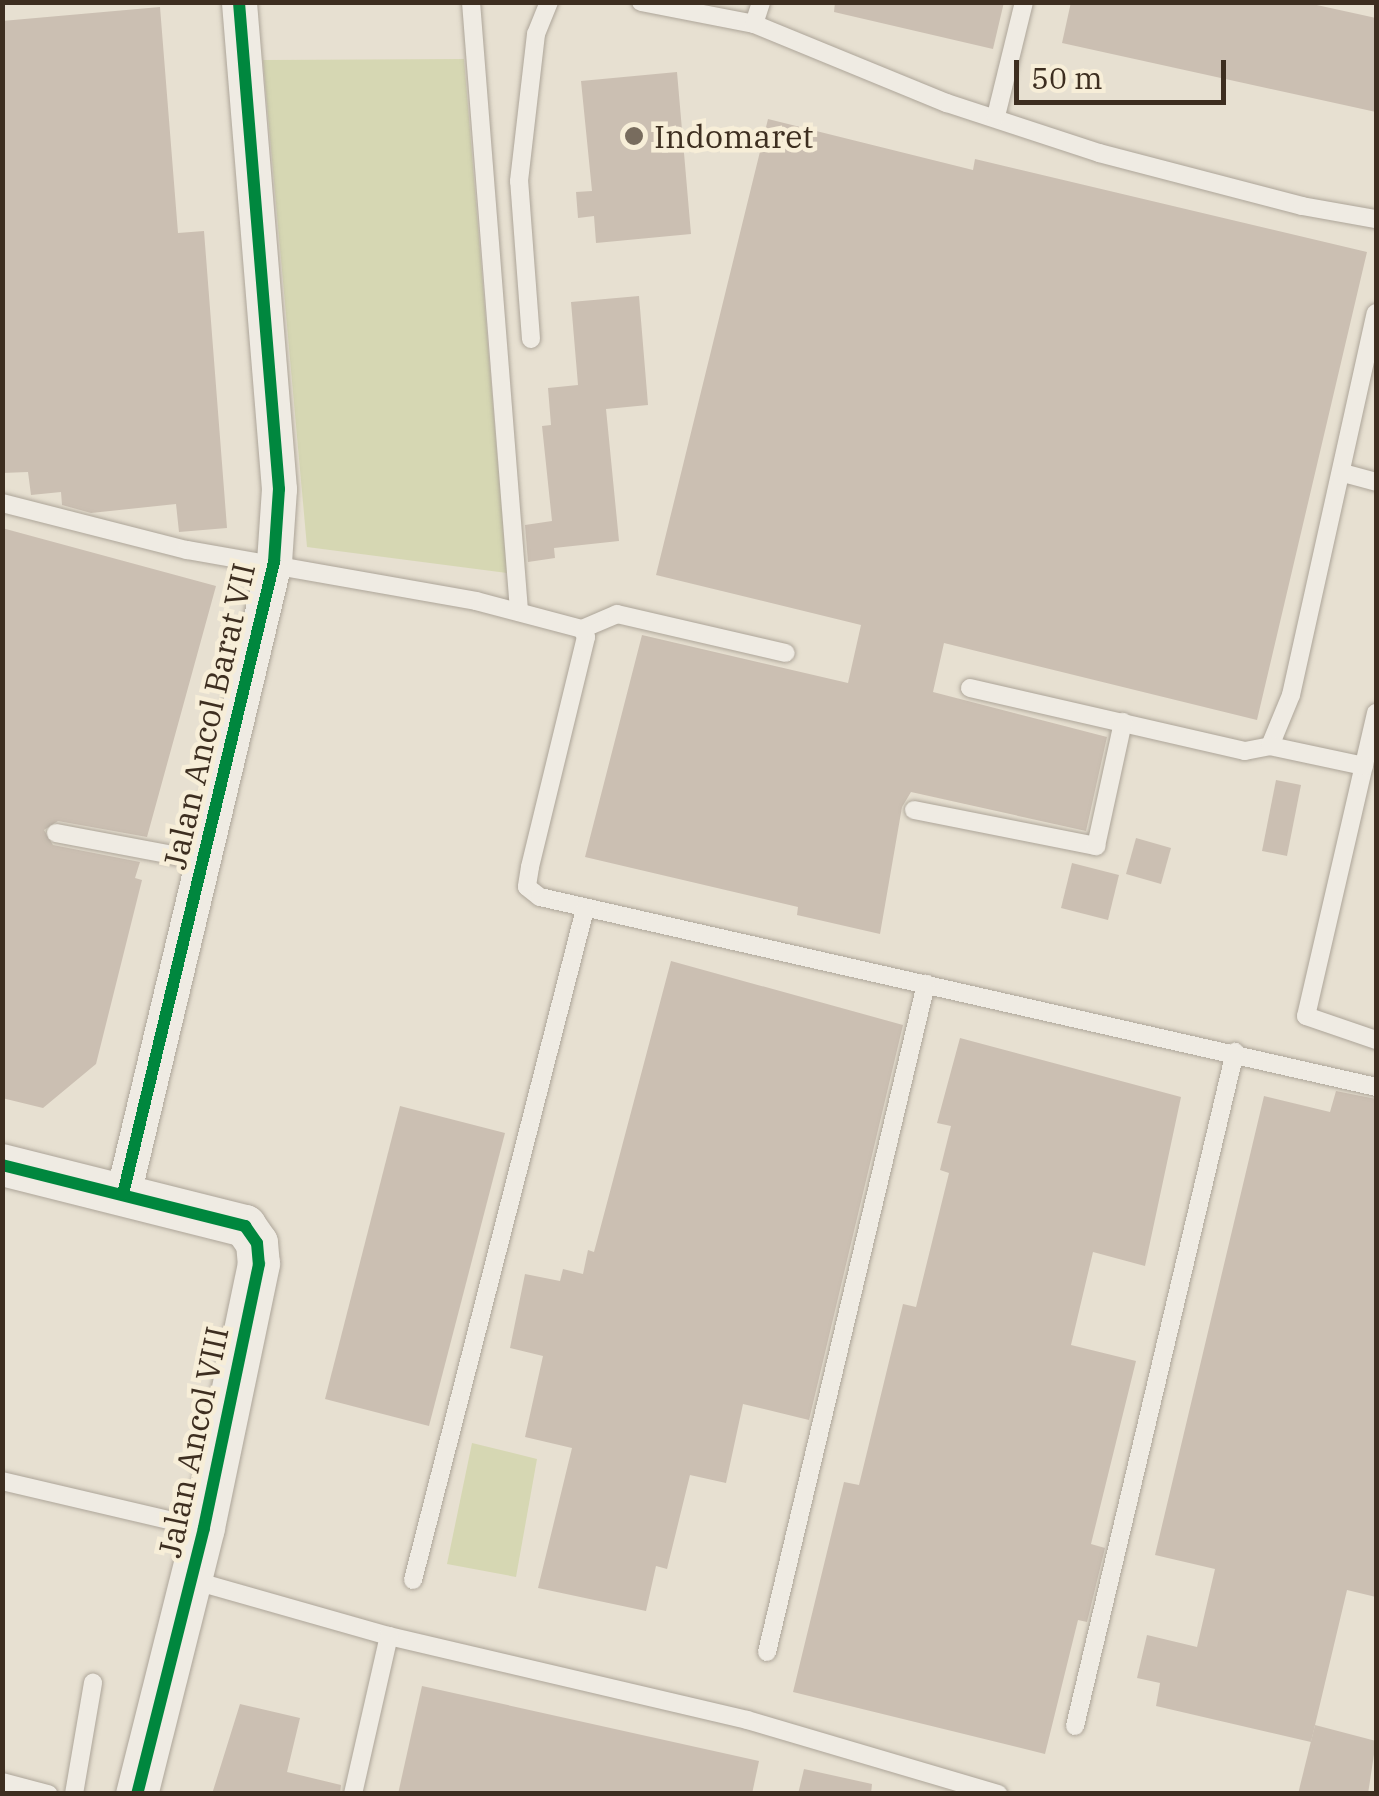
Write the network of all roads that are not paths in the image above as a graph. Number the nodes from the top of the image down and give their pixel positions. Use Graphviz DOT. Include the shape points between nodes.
graph roads {
  1 [pos="239,2"];
  2 [pos="472,2"];
  3 [pos="549,2"];
  4 [pos="641,2"];
  5 [pos="761,2"];
  6 [pos="1024,2"];
  7 [pos="754,24"];
  8 [pos="996,116"];
  9 [pos="1376,219"];
  10 [pos="1376,314"];
  11 [pos="531,339"];
  12 [pos="1343,473"];
  13 [pos="1376,482"];
  14 [pos="2,503"];
  15 [pos="274,562"];
  16 [pos="519,610"];
  17 [pos="582,629"];
  18 [pos="786,653"];
  19 [pos="970,688"];
  20 [pos="1376,713"];
  21 [pos="1123,722"];
  22 [pos="1270,746"];
  23 [pos="1364,766"];
  24 [pos="914,810"];
  25 [pos="56,833"];
  26 [pos="204,861"];
  27 [pos="585,909"];
  28 [pos="926,984"];
  29 [pos="1376,1040"];
  30 [pos="1236,1052"];
  31 [pos="1376,1087"];
  32 [pos="2,1164"];
  33 [pos="123,1194"];
  34 [pos="2,1480"];
  35 [pos="204,1528"];
  36 [pos="192,1580"];
  37 [pos="413,1580"];
  38 [pos="389,1636"];
  39 [pos="767,1652"];
  40 [pos="93,1684"];
  41 [pos="1075,1726"];
  42 [pos="2,1782"];
  43 [pos="48,1794"];
  44 [pos="74,1794"];
  45 [pos="137,1794"];
  46 [pos="353,1794"];
  47 [pos="998,1794"];
  1 -- 15 [label="street, Jalan Ancol Barat VII" via="279,489"];
  2 -- 16 [label="lane"];
  3 -- 11 [label="lane" via="536,34 519,180"];
  4 -- 7 [label="lane"];
  5 -- 7 [label="lane"];
  6 -- 8 [label="lane"];
  7 -- 8 [label="lane" via="948,104"];
  8 -- 9 [label="lane" via="1199,180"];
  10 -- 12 [label="lane"];
  12 -- 13 [label="lane"];
  12 -- 22 [label="lane" via="1290,695"];
  14 -- 15 [label="lane" via="186,550"];
  15 -- 16 [label="lane"];
  15 -- 26 [label="street, Jalan Ancol Barat VII"];
  16 -- 17 [label="lane"];
  17 -- 18 [label="lane" via="617,614"];
  17 -- 27 [label="lane" via="586,637 528,887"];
  19 -- 21 [label="lane"];
  20 -- 23 [label="lane"];
  21 -- 22 [label="lane" via="1245,751"];
  21 -- 24 [label="lane" via="1096,846"];
  22 -- 23 [label="lane"];
  23 -- 29 [label="lane" via="1306,1016"];
  25 -- 26 [label="lane"];
  26 -- 33 [label="street, Jalan Ancol Barat VII"];
  27 -- 28 [label="lane"];
  27 -- 37 [label="lane"];
  28 -- 30 [label="lane"];
  28 -- 39 [label="lane"];
  30 -- 31 [label="lane"];
  30 -- 41 [label="lane"];
  32 -- 33 [label="street, Jalan Ancol VIII"];
  33 -- 35 [label="street, Jalan Ancol VIII" via="245,1226 257,1243 259,1264"];
  34 -- 35 [label="lane"];
  35 -- 36 [label="street, Jalan Ancol VIII"];
  36 -- 38 [label="lane"];
  36 -- 45 [label="street, Jalan Ancol VIII"];
  38 -- 46 [label="lane"];
  38 -- 47 [label="lane" via="747,1720"];
  40 -- 44 [label="lane"];
  42 -- 43 [label="lane"];
}
